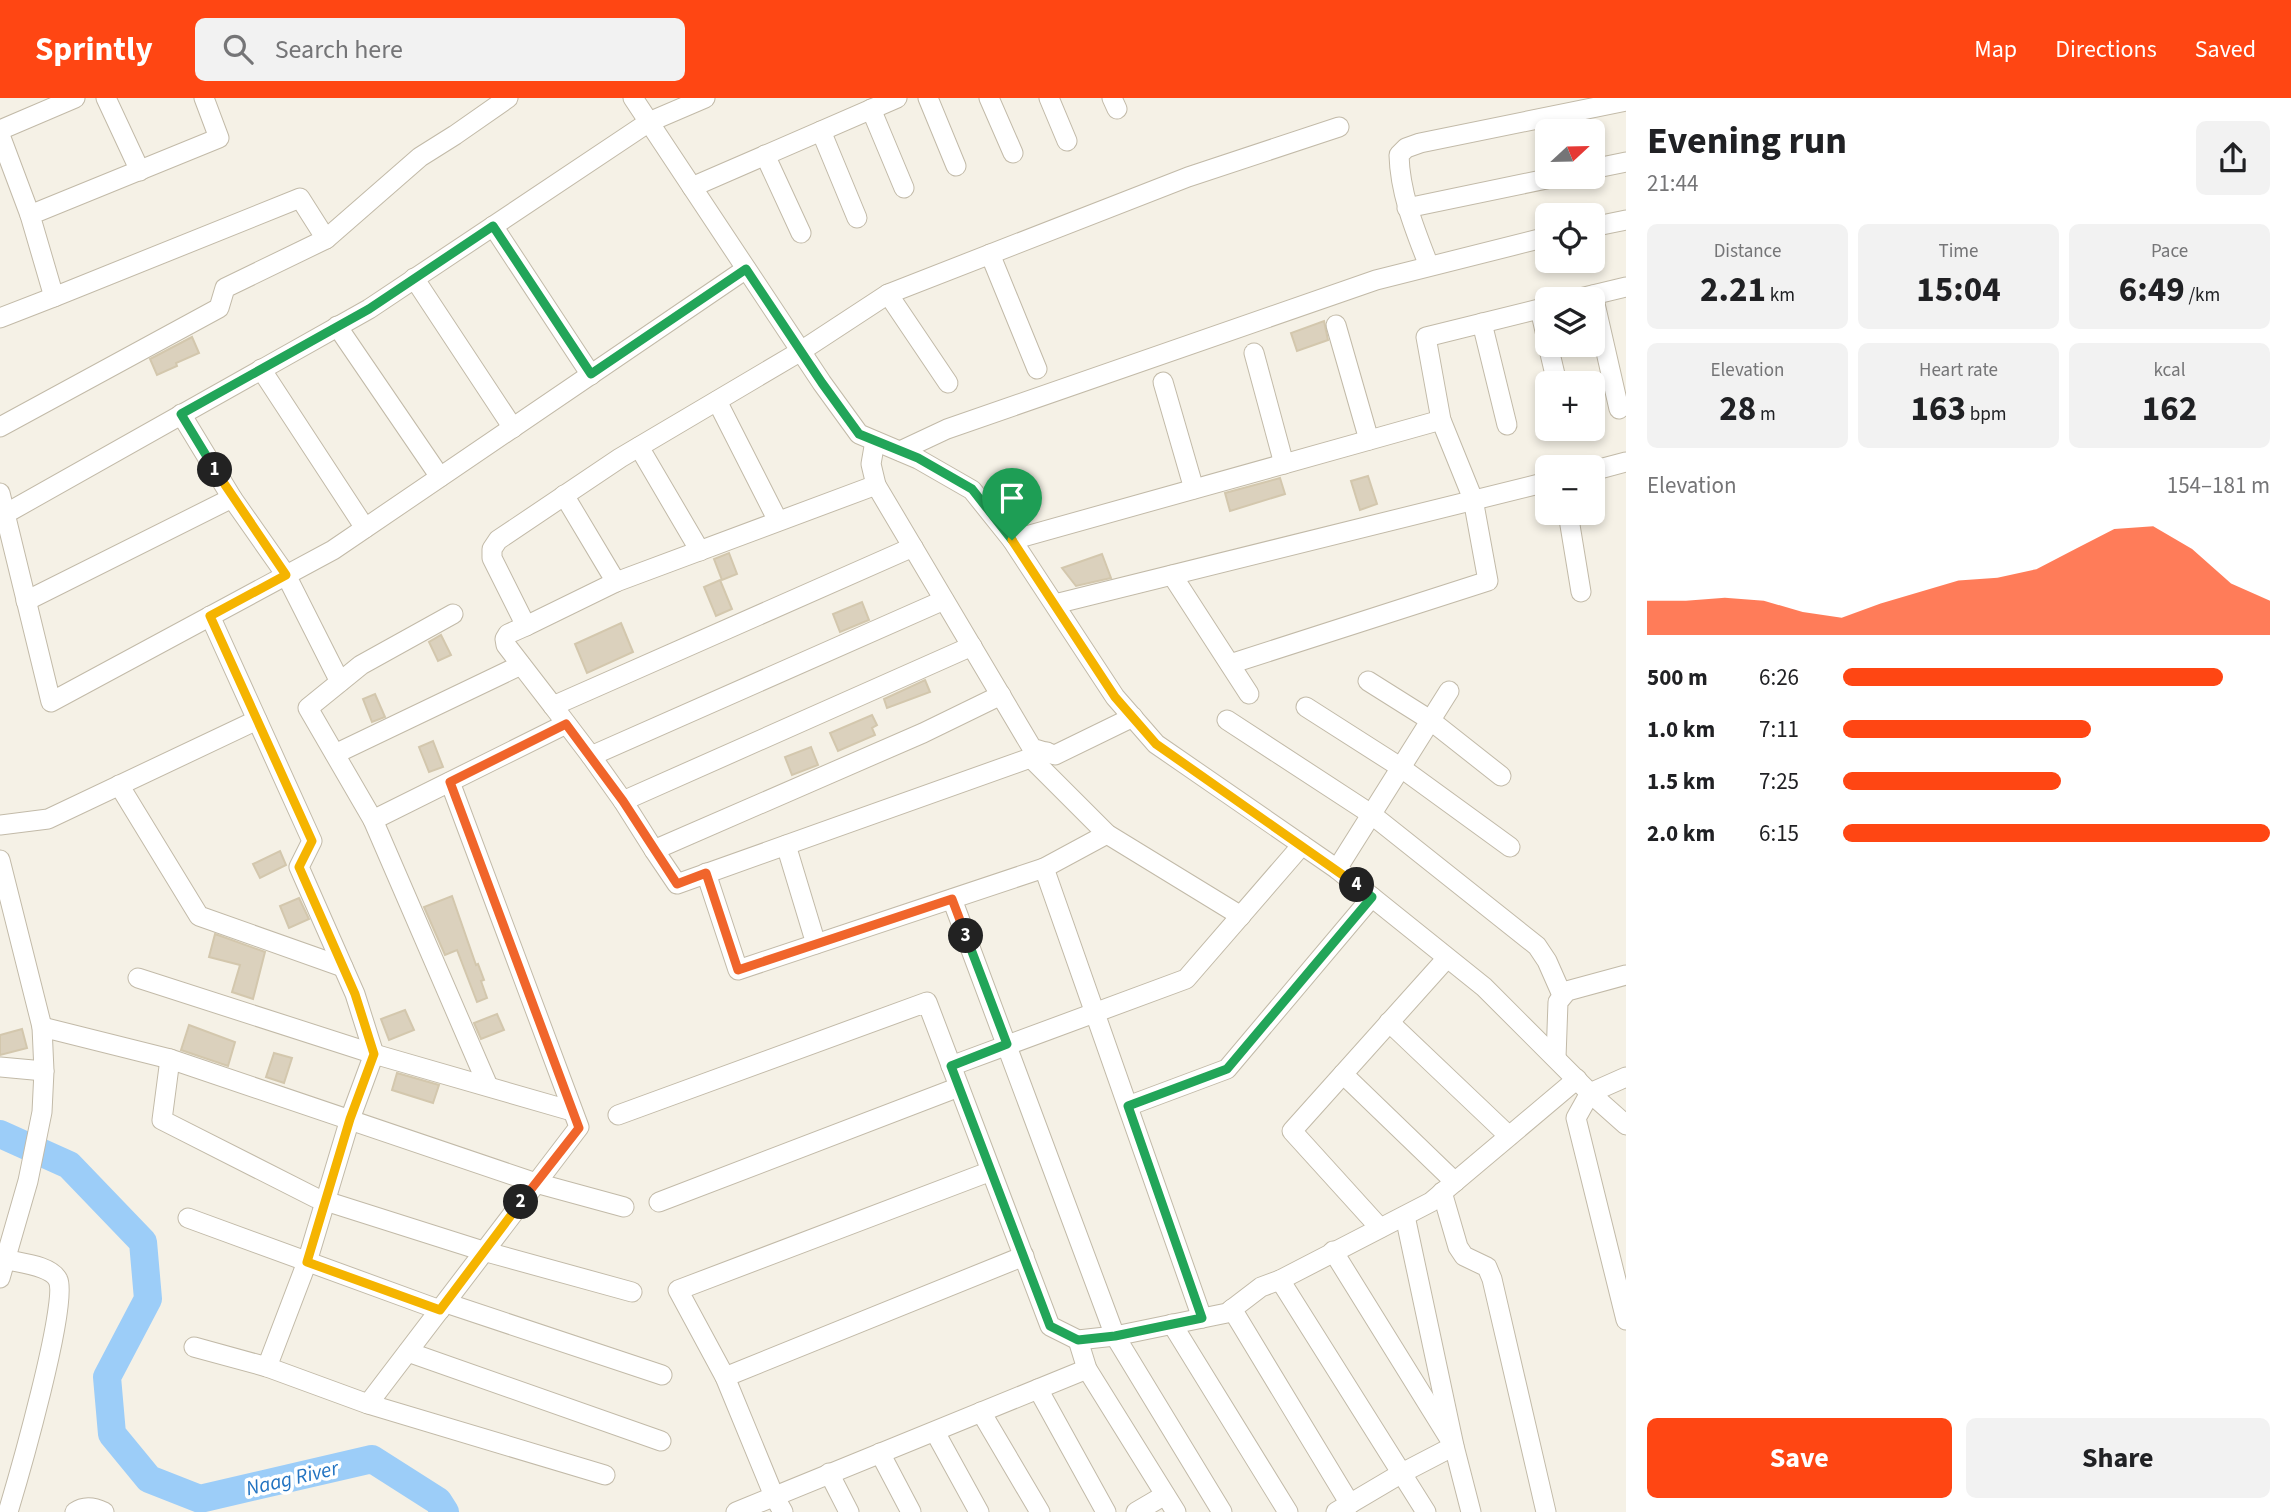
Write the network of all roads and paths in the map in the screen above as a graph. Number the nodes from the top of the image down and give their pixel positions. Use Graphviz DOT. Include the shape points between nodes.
graph roads {
  1 [pos="75,98"];
  2 [pos="106,98"];
  3 [pos="204,98"];
  4 [pos="508,98"];
  5 [pos="633,98"];
  6 [pos="705,98"];
  7 [pos="897,98"];
  8 [pos="928,98"];
  9 [pos="989,98"];
  10 [pos="1049,98"];
  11 [pos="1626,101"];
  12 [pos="871,109"];
  13 [pos="649,122"];
  14 [pos="1339,127"];
  15 [pos="821,131"];
  16 [pos="0,132"];
  17 [pos="1067,141"];
  18 [pos="1013,153"];
  19 [pos="765,155"];
  20 [pos="1626,162"];
  21 [pos="957,166"];
  22 [pos="1605,166"];
  23 [pos="140,171"];
  24 [pos="1535,181"];
  25 [pos="692,187"];
  26 [pos="904,188"];
  27 [pos="1407,208"];
  28 [pos="30,215"];
  29 [pos="858,218"];
  30 [pos="1626,219"];
  31 [pos="1605,224"];
  32 [pos="493,226"];
  33 [pos="801,233"];
  34 [pos="326,240"];
  35 [pos="1535,240"];
  36 [pos="990,254"];
  37 [pos="1429,266"];
  38 [pos="746,269"];
  39 [pos="414,278"];
  40 [pos="1626,287"];
  41 [pos="1605,292"];
  42 [pos="888,295"];
  43 [pos="54,297"];
  44 [pos="1535,310"];
  45 [pos="0,318"];
  46 [pos="1482,323"];
  47 [pos="1336,325"];
  48 [pos="337,327"];
  49 [pos="801,351"];
  50 [pos="1254,353"];
  51 [pos="1603,357"];
  52 [pos="261,369"];
  53 [pos="1037,369"];
  54 [pos="591,374"];
  55 [pos="1163,382"];
  56 [pos="948,383"];
  57 [pos="717,401"];
  58 [pos="1619,409"];
  59 [pos="181,414"];
  60 [pos="1441,420"];
  61 [pos="1507,425"];
  62 [pos="0,427"];
  63 [pos="513,428"];
  64 [pos="1369,440"];
  65 [pos="875,441"];
  66 [pos="639,447"];
  67 [pos="900,451"];
  68 [pos="1626,462"];
  69 [pos="1284,464"];
  70 [pos="1605,468"];
  71 [pos="440,477"];
  72 [pos="876,485"];
  73 [pos="1535,485"];
  74 [pos="1194,489"];
  75 [pos="0,493"];
  76 [pos="564,495"];
  77 [pos="232,498"];
  78 [pos="1473,499"];
  79 [pos="5,514"];
  80 [pos="778,521"];
  81 [pos="1570,525"];
  82 [pos="365,528"];
  83 [pos="1012,540"];
  84 [pos="913,547"];
  85 [pos="700,551"];
  86 [pos="286,575"];
  87 [pos="1172,575"];
  88 [pos="616,582"];
  89 [pos="1581,592"];
  90 [pos="944,600"];
  91 [pos="26,601"];
  92 [pos="1055,604"];
  93 [pos="453,614"];
  94 [pos="210,616"];
  95 [pos="526,626"];
  96 [pos="972,646"];
  97 [pos="521,664"];
  98 [pos="1230,664"];
  99 [pos="1368,681"];
  100 [pos="340,682"];
  101 [pos="1449,691"];
  102 [pos="1249,694"];
  103 [pos="1001,695"];
  104 [pos="553,706"];
  105 [pos="1306,707"];
  106 [pos="1133,718"];
  107 [pos="1227,719"];
  108 [pos="257,720"];
  109 [pos="1430,720"];
  110 [pos="566,724"];
  111 [pos="335,754"];
  112 [pos="1039,755"];
  113 [pos="591,756"];
  114 [pos="1400,767"];
  115 [pos="1501,776"];
  116 [pos="450,782"];
  117 [pos="119,785"];
  118 [pos="623,801"];
  119 [pos="1371,814"];
  120 [pos="373,820"];
  121 [pos="0,825"];
  122 [pos="1107,834"];
  123 [pos="786,845"];
  124 [pos="1302,845"];
  125 [pos="1510,847"];
  126 [pos="654,850"];
  127 [pos="0,860"];
  128 [pos="1044,868"];
  129 [pos="1336,869"];
  130 [pos="706,873"];
  131 [pos="1372,897"];
  132 [pos="952,899"];
  133 [pos="1241,916"];
  134 [pos="816,944"];
  135 [pos="1447,958"];
  136 [pos="343,967"];
  137 [pos="1626,975"];
  138 [pos="138,978"];
  139 [pos="1562,995"];
  140 [pos="1095,1012"];
  141 [pos="1390,1022"];
  142 [pos="42,1027"];
  143 [pos="1007,1044"];
  144 [pos="374,1054"];
  145 [pos="1556,1058"];
  146 [pos="170,1059"];
  147 [pos="951,1066"];
  148 [pos="0,1067"];
  149 [pos="44,1071"];
  150 [pos="1343,1074"];
  151 [pos="1626,1077"];
  152 [pos="1584,1086"];
  153 [pos="488,1087"];
  154 [pos="959,1087"];
  155 [pos="1128,1106"];
  156 [pos="572,1111"];
  157 [pos="618,1115"];
  158 [pos="350,1119"];
  159 [pos="1626,1125"];
  160 [pos="1509,1136"];
  161 [pos="991,1171"];
  162 [pos="536,1182"];
  163 [pos="1448,1187"];
  164 [pos="324,1201"];
  165 [pos="659,1202"];
  166 [pos="624,1207"];
  167 [pos="1405,1216"];
  168 [pos="188,1218"];
  169 [pos="1380,1228"];
  170 [pos="483,1251"];
  171 [pos="1333,1251"];
  172 [pos="1024,1256"];
  173 [pos="307,1262"];
  174 [pos="2,1269"];
  175 [pos="1280,1280"];
  176 [pos="632,1292"];
  177 [pos="443,1306"];
  178 [pos="1232,1309"];
  179 [pos="1202,1318"];
  180 [pos="1626,1320"];
  181 [pos="1172,1324"];
  182 [pos="1115,1336"];
  183 [pos="1078,1340"];
  184 [pos="194,1347"];
  185 [pos="408,1352"];
  186 [pos="267,1367"];
  187 [pos="1087,1369"];
  188 [pos="662,1375"];
  189 [pos="725,1377"];
  190 [pos="1038,1389"];
  191 [pos="368,1404"];
  192 [pos="981,1412"];
  193 [pos="935,1432"];
  194 [pos="661,1441"];
  195 [pos="1454,1446"];
  196 [pos="880,1453"];
  197 [pos="829,1473"];
  198 [pos="1402,1473"];
  199 [pos="605,1475"];
  200 [pos="1166,1495"];
  201 [pos="778,1504"];
  202 [pos="1343,1508"];
  203 [pos="8,1512"];
  204 [pos="75,1512"];
  205 [pos="104,1512"];
  206 [pos="736,1512"];
  207 [pos="849,1512"];
  208 [pos="911,1512"];
  209 [pos="978,1512"];
  210 [pos="1040,1512"];
  211 [pos="1106,1512"];
  212 [pos="1136,1512"];
  213 [pos="1176,1512"];
  214 [pos="1222,1512"];
  215 [pos="1288,1512"];
  216 [pos="1426,1512"];
  217 [pos="1471,1512"];
  218 [pos="1546,1512"];
  1 -- 16 [label="street"];
  2 -- 23 [label="street"];
  3 -- 23 [label="street" via="219,138"];
  4 -- 34 [label="street" via="420,157"];
  5 -- 13 [label="street"];
  6 -- 13 [label="street"];
  7 -- 12 [label="street"];
  8 -- 21 [label="street"];
  9 -- 18 [label="street"];
  10 -- 17 [label="street"];
  11 -- 27 [label="street" via="1406,148 1399,155 1399,176"];
  12 -- 15 [label="street"];
  12 -- 26 [label="street"];
  13 -- 25 [label="street"];
  13 -- 32 [label="street"];
  14 -- 36 [label="street" via="1188,177"];
  15 -- 19 [label="street"];
  15 -- 29 [label="street"];
  16 -- 28 [label="street"];
  19 -- 25 [label="street"];
  19 -- 33 [label="street"];
  20 -- 22 [label="street"];
  23 -- 28 [label="street"];
  24 -- 27 [label="street"];
  25 -- 38 [label="street"];
  27 -- 37 [label="street"];
  28 -- 43 [label="street"];
  30 -- 31 [label="street"];
  32 -- 39 [label="street"];
  32 -- 54 [label="street"];
  34 -- 43 [label="street" via="300,198"];
  34 -- 62 [label="street" via="225,288 219,308"];
  35 -- 37 [label="street"];
  36 -- 42 [label="street"];
  36 -- 53 [label="street"];
  37 -- 67 [label="street" via="1175,349 947,429"];
  38 -- 49 [label="street"];
  38 -- 54 [label="street"];
  39 -- 48 [label="street"];
  39 -- 63 [label="street"];
  40 -- 41 [label="street"];
  42 -- 49 [label="street"];
  42 -- 56 [label="street"];
  43 -- 45 [label="street"];
  44 -- 46 [label="street"];
  46 -- 60 [label="street" via="1426,337"];
  46 -- 61 [label="street"];
  47 -- 64 [label="street"];
  48 -- 52 [label="street"];
  48 -- 71 [label="street"];
  49 -- 57 [label="street"];
  49 -- 65 [label="street" via="859,434"];
  50 -- 69 [label="street"];
  51 -- 58 [label="street"];
  52 -- 59 [label="street"];
  52 -- 82 [label="street"];
  54 -- 63 [label="street"];
  55 -- 74 [label="street"];
  57 -- 66 [label="street"];
  57 -- 80 [label="street"];
  59 -- 77 [label="street"];
  59 -- 79 [label="street"];
  60 -- 64 [label="street"];
  60 -- 78 [label="street"];
  63 -- 71 [label="street"];
  64 -- 69 [label="street"];
  65 -- 67 [label="street"];
  65 -- 72 [label="street" via="871,464"];
  66 -- 76 [label="street"];
  66 -- 85 [label="street"];
  67 -- 83 [label="street" via="972,489"];
  68 -- 70 [label="street"];
  69 -- 74 [label="street"];
  71 -- 82 [label="street"];
  72 -- 80 [label="street"];
  72 -- 84 [label="street"];
  73 -- 78 [label="street"];
  74 -- 83 [label="street"];
  75 -- 79 [label="street"];
  76 -- 88 [label="street"];
  76 -- 95 [label="street" via="498,540 492,549 492,558"];
  77 -- 86 [label="street"];
  77 -- 91 [label="street"];
  78 -- 87 [label="street"];
  78 -- 98 [label="street" via="1488,581"];
  79 -- 91 [label="street"];
  80 -- 85 [label="street"];
  81 -- 89 [label="street"];
  82 -- 86 [label="street"];
  83 -- 92 [label="street"];
  84 -- 90 [label="street"];
  84 -- 104 [label="street"];
  85 -- 88 [label="street"];
  86 -- 94 [label="street"];
  86 -- 100 [label="street"];
  87 -- 92 [label="street"];
  87 -- 98 [label="street"];
  88 -- 95 [label="street"];
  90 -- 96 [label="street"];
  90 -- 113 [label="street"];
  91 -- 94 [label="street" via="51,702"];
  92 -- 106 [label="street"];
  93 -- 100 [label="street" via="360,665"];
  94 -- 108 [label="street"];
  95 -- 97 [label="street" via="505,639"];
  96 -- 103 [label="street"];
  96 -- 118 [label="street"];
  97 -- 104 [label="street"];
  97 -- 111 [label="street"];
  98 -- 102 [label="street"];
  99 -- 109 [label="street"];
  100 -- 111 [label="street" via="308,708"];
  101 -- 109 [label="street"];
  103 -- 112 [label="street"];
  103 -- 126 [label="street"];
  104 -- 110 [label="street"];
  105 -- 114 [label="street"];
  106 -- 112 [label="street" via="1055,755"];
  106 -- 124 [label="street" via="1156,744"];
  107 -- 119 [label="street"];
  108 -- 117 [label="street"];
  108 -- 136 [label="street" via="312,841 299,867"];
  109 -- 114 [label="street"];
  109 -- 115 [label="street"];
  110 -- 113 [label="street"];
  110 -- 116 [label="street"];
  111 -- 120 [label="street"];
  112 -- 122 [label="street"];
  112 -- 123 [label="street"];
  113 -- 118 [label="street"];
  114 -- 119 [label="street"];
  114 -- 125 [label="street"];
  116 -- 120 [label="street"];
  116 -- 156 [label="street"];
  117 -- 121 [label="street" via="48,820"];
  117 -- 136 [label="street" via="199,916"];
  118 -- 126 [label="street"];
  119 -- 129 [label="street"];
  119 -- 139 [label="street" via="1537,946"];
  120 -- 153 [label="street"];
  122 -- 128 [label="street"];
  122 -- 133 [label="street"];
  123 -- 130 [label="street"];
  123 -- 134 [label="street"];
  124 -- 129 [label="street"];
  124 -- 133 [label="street"];
  126 -- 130 [label="street" via="677,884"];
  127 -- 142 [label="street"];
  128 -- 132 [label="street"];
  128 -- 140 [label="street"];
  129 -- 131 [label="street"];
  130 -- 134 [label="street" via="738,970"];
  131 -- 135 [label="street"];
  131 -- 155 [label="street" via="1227,1069"];
  132 -- 134 [label="street"];
  132 -- 143 [label="street"];
  133 -- 140 [label="street" via="1186,979"];
  135 -- 141 [label="street"];
  135 -- 145 [label="street" via="1484,987"];
  136 -- 144 [label="street"];
  137 -- 139 [label="street"];
  138 -- 144 [label="street"];
  139 -- 145 [label="street"];
  140 -- 143 [label="street"];
  140 -- 155 [label="street"];
  141 -- 150 [label="street"];
  141 -- 160 [label="street"];
  142 -- 146 [label="street"];
  142 -- 149 [label="street"];
  143 -- 147 [label="street"];
  143 -- 182 [label="street"];
  144 -- 153 [label="street"];
  144 -- 158 [label="street"];
  145 -- 152 [label="street"];
  146 -- 158 [label="street"];
  146 -- 164 [label="street" via="162,1119"];
  147 -- 154 [label="street"];
  147 -- 157 [label="street" via="927,1002"];
  148 -- 149 [label="street"];
  149 -- 174 [label="street" via="42,1112 28,1181"];
  150 -- 163 [label="street"];
  150 -- 169 [label="street" via="1292,1131"];
  151 -- 152 [label="street"];
  152 -- 159 [label="street"];
  152 -- 160 [label="street"];
  152 -- 180 [label="street" via="1576,1118"];
  153 -- 156 [label="street"];
  154 -- 161 [label="street"];
  154 -- 165 [label="street"];
  155 -- 179 [label="street"];
  156 -- 162 [label="street" via="579,1128"];
  158 -- 162 [label="street"];
  158 -- 164 [label="street"];
  160 -- 163 [label="street"];
  161 -- 172 [label="street"];
  161 -- 189 [label="street" via="678,1290"];
  162 -- 166 [label="street"];
  162 -- 170 [label="street"];
  163 -- 167 [label="street"];
  163 -- 218 [label="street" via="1458,1247 1464,1256 1487,1267 1492,1279"];
  164 -- 170 [label="street"];
  164 -- 173 [label="street"];
  167 -- 169 [label="street"];
  167 -- 195 [label="street"];
  168 -- 173 [label="street"];
  169 -- 171 [label="street"];
  170 -- 176 [label="street"];
  170 -- 177 [label="street"];
  171 -- 175 [label="street"];
  171 -- 195 [label="street"];
  172 -- 183 [label="street" via="1050,1326"];
  172 -- 189 [label="street"];
  173 -- 177 [label="street"];
  173 -- 186 [label="street"];
  174 -- 203 [label="street" via="46,1270 57,1277 61,1287 51,1349"];
  175 -- 178 [label="street" via="1261,1287"];
  175 -- 198 [label="street"];
  177 -- 185 [label="street"];
  177 -- 188 [label="street"];
  178 -- 179 [label="street"];
  178 -- 202 [label="street"];
  179 -- 181 [label="street"];
  181 -- 182 [label="street"];
  181 -- 215 [label="street"];
  182 -- 183 [label="street"];
  182 -- 214 [label="street"];
  183 -- 187 [label="street"];
  184 -- 186 [label="street"];
  185 -- 191 [label="street"];
  185 -- 194 [label="street"];
  186 -- 191 [label="street"];
  187 -- 190 [label="street"];
  187 -- 200 [label="street"];
  189 -- 201 [label="street"];
  190 -- 192 [label="street"];
  190 -- 211 [label="street"];
  191 -- 199 [label="street"];
  192 -- 193 [label="street"];
  192 -- 210 [label="street"];
  193 -- 196 [label="street"];
  193 -- 209 [label="street"];
  195 -- 198 [label="street"];
  195 -- 217 [label="street"];
  196 -- 197 [label="street"];
  196 -- 208 [label="street"];
  197 -- 201 [label="street"];
  197 -- 207 [label="street"];
  198 -- 202 [label="street"];
  198 -- 216 [label="street"];
  200 -- 212 [label="street"];
  200 -- 213 [label="street"];
  201 -- 206 [label="street"];
  204 -- 205 [label="street" via="94,1507"];
}
